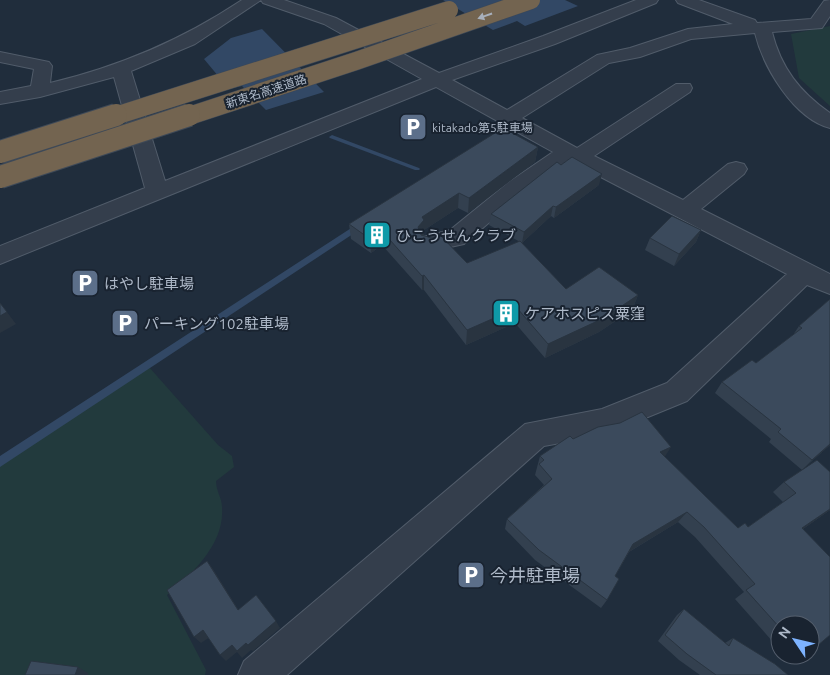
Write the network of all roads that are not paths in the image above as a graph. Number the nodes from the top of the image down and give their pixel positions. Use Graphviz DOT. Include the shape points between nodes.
graph roads {
  1 [pos="253,0"];
  2 [pos="269,0"];
  3 [pos="479,0"];
  4 [pos="531,0"];
  5 [pos="650,0"];
  6 [pos="684,0"];
  7 [pos="830,4"];
  8 [pos="436,14"];
  9 [pos="762,28"];
  10 [pos="0,58"];
  11 [pos="356,62"];
  12 [pos="121,68"];
  13 [pos="436,80"];
  14 [pos="683,88"];
  15 [pos="40,91"];
  16 [pos="0,98"];
  17 [pos="507,119"];
  18 [pos="830,122"];
  19 [pos="0,140"];
  20 [pos="0,152"];
  21 [pos="573,154"];
  22 [pos="736,169"];
  23 [pos="0,177"];
  24 [pos="0,192"];
  25 [pos="157,192"];
  26 [pos="684,211"];
  27 [pos="432,243"];
  28 [pos="0,255"];
  29 [pos="817,279"];
  30 [pos="258,675"];
  1 -- 12 [label="street" via="187,41"];
  2 -- 13 [label="street" via="330,21"];
  3 -- 8 [label="highway, 新東名高速道路, bridge"];
  4 -- 11 [label="highway, 新東名高速道路, one-way, bridge"];
  5 -- 13 [label="street"];
  6 -- 9 [label="street"];
  7 -- 9 [label="street" via="816,24"];
  8 -- 19 [label="highway, bridge" via="306,48"];
  8 -- 20 [label="highway, 新東名高速道路, bridge"];
  9 -- 17 [label="street" via="688,34 634,53 604,59"];
  9 -- 18 [label="street" via="782,81"];
  10 -- 15 [label="street" via="43,66"];
  11 -- 23 [label="highway, 新東名高速道路, bridge"];
  11 -- 24 [label="highway, bridge"];
  12 -- 15 [label="street"];
  12 -- 25 [label="street"];
  13 -- 17 [label="street"];
  13 -- 25 [label="street"];
  14 -- 21 [label="street"];
  15 -- 16 [label="street"];
  17 -- 21 [label="street"];
  21 -- 26 [label="street"];
  21 -- 27 [label="street" via="517,187 456,238"];
  22 -- 26 [label="street"];
  25 -- 28 [label="street"];
  26 -- 29 [label="street"];
  29 -- 30 [label="street" via="677,392 604,422 536,434"];
}
